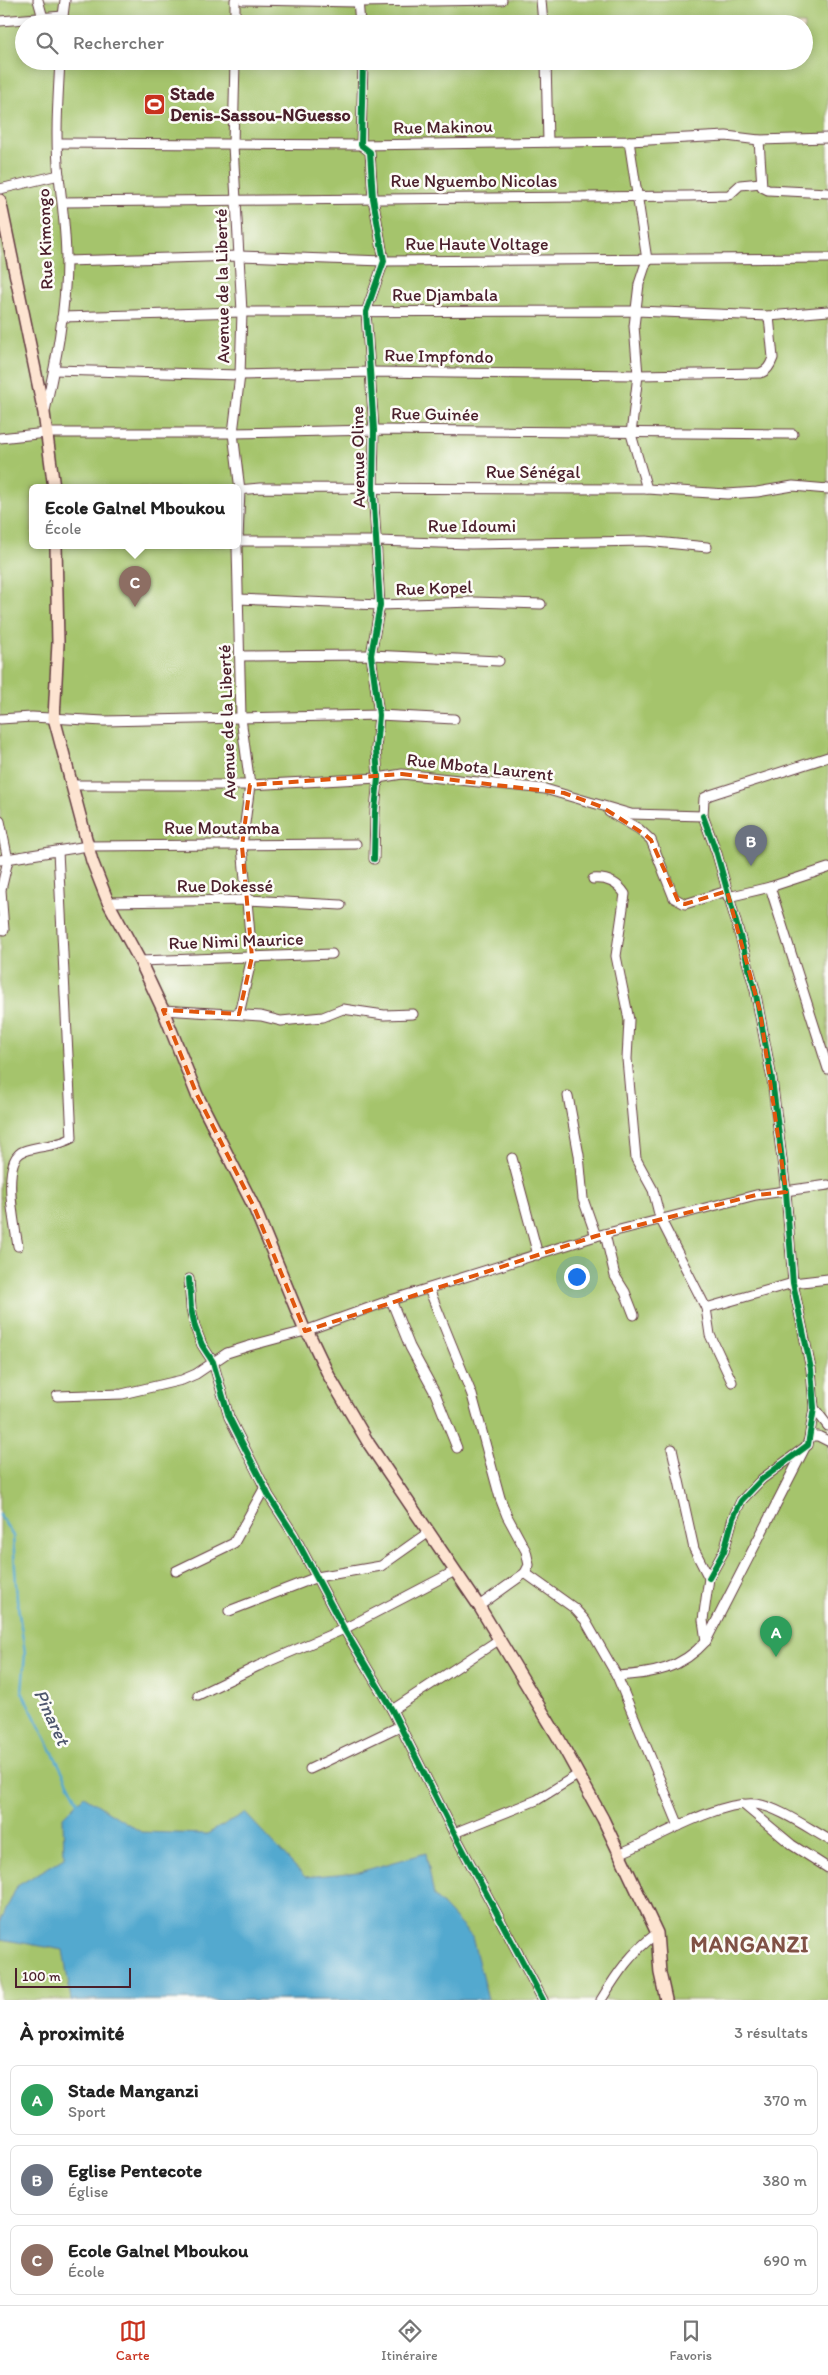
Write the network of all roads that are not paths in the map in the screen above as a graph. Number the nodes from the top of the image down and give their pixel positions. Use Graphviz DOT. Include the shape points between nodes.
graph roads {
  1 [pos="38,0"];
  2 [pos="65,0"];
  3 [pos="236,0"];
  4 [pos="243,0"];
  5 [pos="502,0"];
  6 [pos="541,0"];
  7 [pos="358,1"];
  8 [pos="42,15"];
  9 [pos="64,15"];
  10 [pos="236,15"];
  11 [pos="359,15"];
  12 [pos="542,15"];
  13 [pos="15,20"];
  14 [pos="0,21"];
  15 [pos="60,70"];
  16 [pos="236,70"];
  17 [pos="363,70"];
  18 [pos="546,70"];
  19 [pos="828,138"];
  20 [pos="759,140"];
  21 [pos="629,141"];
  22 [pos="548,142"];
  23 [pos="59,143"];
  24 [pos="361,145"];
  25 [pos="233,146"];
  26 [pos="59,175"];
  27 [pos="763,186"];
  28 [pos="0,189"];
  29 [pos="828,193"];
  30 [pos="637,197"];
  31 [pos="373,198"];
  32 [pos="236,199"];
  33 [pos="0,200"];
  34 [pos="63,202"];
  35 [pos="239,256"];
  36 [pos="828,258"];
  37 [pos="647,260"];
  38 [pos="66,261"];
  39 [pos="384,261"];
  40 [pos="636,311"];
  41 [pos="828,311"];
  42 [pos="242,312"];
  43 [pos="366,312"];
  44 [pos="769,316"];
  45 [pos="62,317"];
  46 [pos="54,370"];
  47 [pos="371,372"];
  48 [pos="240,375"];
  49 [pos="638,375"];
  50 [pos="44,413"];
  51 [pos="374,430"];
  52 [pos="46,432"];
  53 [pos="233,433"];
  54 [pos="631,434"];
  55 [pos="793,434"];
  56 [pos="0,438"];
  57 [pos="53,484"];
  58 [pos="238,484"];
  59 [pos="373,488"];
  60 [pos="646,489"];
  61 [pos="828,489"];
  62 [pos="241,490"];
  63 [pos="241,540"];
  64 [pos="376,541"];
  65 [pos="706,547"];
  66 [pos="56,549"];
  67 [pos="238,549"];
  68 [pos="239,599"];
  69 [pos="541,604"];
  70 [pos="380,605"];
  71 [pos="371,655"];
  72 [pos="240,656"];
  73 [pos="499,661"];
  74 [pos="379,715"];
  75 [pos="54,718"];
  76 [pos="242,718"];
  77 [pos="0,719"];
  78 [pos="454,719"];
  79 [pos="828,757"];
  80 [pos="378,778"];
  81 [pos="71,784"];
  82 [pos="250,785"];
  83 [pos="602,807"];
  84 [pos="703,816"];
  85 [pos="0,821"];
  86 [pos="356,844"];
  87 [pos="88,846"];
  88 [pos="242,846"];
  89 [pos="58,851"];
  90 [pos="374,859"];
  91 [pos="4,860"];
  92 [pos="828,868"];
  93 [pos="593,879"];
  94 [pos="770,887"];
  95 [pos="728,894"];
  96 [pos="246,900"];
  97 [pos="108,902"];
  98 [pos="341,905"];
  99 [pos="4,930"];
  100 [pos="332,954"];
  101 [pos="252,957"];
  102 [pos="140,961"];
  103 [pos="163,1010"];
  104 [pos="239,1014"];
  105 [pos="413,1014"];
  106 [pos="828,1069"];
  107 [pos="568,1096"];
  108 [pos="512,1158"];
  109 [pos="828,1185"];
  110 [pos="786,1192"];
  111 [pos="660,1218"];
  112 [pos="600,1235"];
  113 [pos="18,1246"];
  114 [pos="538,1256"];
  115 [pos="189,1279"];
  116 [pos="828,1279"];
  117 [pos="793,1283"];
  118 [pos="429,1289"];
  119 [pos="391,1300"];
  120 [pos="706,1308"];
  121 [pos="634,1314"];
  122 [pos="305,1332"];
  123 [pos="212,1362"];
  124 [pos="732,1382"];
  125 [pos="57,1396"];
  126 [pos="814,1408"];
  127 [pos="828,1426"];
  128 [pos="828,1441"];
  129 [pos="808,1445"];
  130 [pos="457,1448"];
  131 [pos="672,1449"];
  132 [pos="265,1487"];
  133 [pos="428,1532"];
  134 [pos="176,1571"];
  135 [pos="455,1571"];
  136 [pos="525,1573"];
  137 [pos="317,1577"];
  138 [pos="709,1578"];
  139 [pos="479,1606"];
  140 [pos="229,1611"];
  141 [pos="344,1629"];
  142 [pos="500,1639"];
  143 [pos="706,1641"];
  144 [pos="617,1676"];
  145 [pos="198,1695"];
  146 [pos="392,1710"];
  147 [pos="400,1726"];
  148 [pos="310,1769"];
  149 [pos="578,1774"];
  150 [pos="743,1804"];
  151 [pos="679,1826"];
  152 [pos="454,1833"];
  153 [pos="828,1839"];
  154 [pos="621,1853"];
  155 [pos="828,1868"];
  156 [pos="657,1933"];
  157 [pos="543,2000"];
  158 [pos="601,2000"];
  159 [pos="666,2000"];
  1 -- 8 [label="street"];
  2 -- 9 [label="street"];
  3 -- 10 [label="street"];
  4 -- 7 [label="street"];
  5 -- 7 [label="street"];
  6 -- 12 [label="street"];
  7 -- 11 [label="street"];
  13 -- 14 [label="street"];
  15 -- 23 [label="street, Rue Kimongo"];
  16 -- 25 [label="street, Avenue de la Liberté"];
  17 -- 24 [label="street, Avenue Oline"];
  18 -- 22 [label="street"];
  19 -- 20 [label="street, Rue Makinou"];
  20 -- 21 [label="street, Rue Makinou" via="726,136"];
  20 -- 27 [label="street"];
  21 -- 22 [label="street, Rue Makinou"];
  21 -- 30 [label="street"];
  22 -- 24 [label="street, Rue Makinou"];
  23 -- 25 [label="street, Rue Makinou"];
  23 -- 26 [label="street, Rue Kimongo"];
  24 -- 25 [label="street, Rue Makinou"];
  24 -- 31 [label="street, Avenue Oline" via="370,152"];
  25 -- 32 [label="street, Avenue de la Liberté"];
  26 -- 28 [label="street"];
  26 -- 34 [label="street, Rue Kimongo"];
  27 -- 29 [label="street, Rue Nguembo Nicolas"];
  27 -- 30 [label="street, Rue Nguembo Nicolas" via="740,186 729,195"];
  30 -- 31 [label="street, Rue Nguembo Nicolas"];
  30 -- 37 [label="street"];
  31 -- 32 [label="street, Rue Nguembo Nicolas"];
  31 -- 39 [label="street, Avenue Oline"];
  32 -- 34 [label="street, Rue Nguembo Nicolas"];
  32 -- 35 [label="street, Avenue de la Liberté"];
  33 -- 50 [label="main road"];
  34 -- 38 [label="street, Rue Kimongo"];
  35 -- 38 [label="street, Rue Haute Voltage"];
  35 -- 39 [label="street, Rue Haute Voltage"];
  35 -- 42 [label="street, Avenue de la Liberté"];
  36 -- 37 [label="street, Rue Haute Voltage"];
  37 -- 39 [label="street, Rue Haute Voltage"];
  37 -- 40 [label="street" via="639,284"];
  38 -- 45 [label="street, Rue Kimongo"];
  39 -- 43 [label="street, Avenue Oline"];
  40 -- 43 [label="street, Rue Djambala"];
  40 -- 44 [label="street, Rue Djambala"];
  40 -- 49 [label="street"];
  41 -- 44 [label="street, Rue Djambala"];
  42 -- 43 [label="street, Rue Djambala"];
  42 -- 45 [label="street, Rue Djambala"];
  42 -- 48 [label="street, Avenue de la Liberté"];
  43 -- 47 [label="street, Avenue Oline"];
  44 -- 49 [label="street, Rue Impfondo" via="773,358 765,371"];
  45 -- 46 [label="street, Rue Kimongo"];
  46 -- 48 [label="street, Rue Impfondo"];
  46 -- 50 [label="street, Rue Kimongo"];
  47 -- 48 [label="street, Rue Impfondo"];
  47 -- 49 [label="street, Rue Impfondo"];
  47 -- 51 [label="street, Avenue Oline"];
  48 -- 53 [label="street, Avenue de la Liberté"];
  49 -- 54 [label="street"];
  50 -- 52 [label="main road"];
  51 -- 53 [label="street, Rue Guinée"];
  51 -- 54 [label="street, Rue Guinée"];
  51 -- 59 [label="street, Avenue Oline"];
  52 -- 53 [label="street, Rue Guinée"];
  52 -- 56 [label="street, Rue Guinée"];
  52 -- 57 [label="main road"];
  53 -- 58 [label="street, Avenue de la Liberté"];
  54 -- 55 [label="street, Rue Guinée"];
  54 -- 60 [label="street"];
  59 -- 60 [label="street, Rue Sénégal"];
  59 -- 62 [label="street, Rue Sénégal"];
  59 -- 64 [label="street, Avenue Oline"];
  60 -- 61 [label="street, Rue Sénégal" via="728,494 793,486"];
  63 -- 64 [label="street, Rue Idoumi"];
  64 -- 65 [label="street, Rue Idoumi" via="471,544 646,541"];
  64 -- 70 [label="street, Avenue Oline"];
  66 -- 75 [label="main road" via="58,643"];
  67 -- 68 [label="street, Avenue de la Liberté"];
  68 -- 70 [label="street, Rue Kopel"];
  68 -- 72 [label="street, Avenue de la Liberté"];
  69 -- 70 [label="street, Rue Kopel"];
  70 -- 71 [label="street, Avenue Oline"];
  71 -- 72 [label="street"];
  71 -- 73 [label="street"];
  71 -- 74 [label="street, Avenue Oline"];
  72 -- 76 [label="street, Avenue de la Liberté"];
  74 -- 76 [label="street"];
  74 -- 78 [label="street"];
  74 -- 80 [label="street, Avenue Oline"];
  75 -- 76 [label="street" via="104,721"];
  75 -- 77 [label="street"];
  75 -- 81 [label="main road"];
  76 -- 82 [label="street, Avenue de la Liberté"];
  79 -- 84 [label="street" via="710,795 704,798"];
  80 -- 82 [label="street, Rue Mbota Laurent"];
  80 -- 83 [label="street, Rue Mbota Laurent" via="402,774 546,789"];
  80 -- 90 [label="street, Avenue Oline"];
  81 -- 82 [label="street, Rue Mbota Laurent"];
  81 -- 87 [label="main road"];
  82 -- 88 [label="street, Avenue de la Liberté"];
  83 -- 84 [label="street, Rue Mbota Laurent" via="631,814"];
  83 -- 95 [label="street" via="651,840 674,898 679,902 685,904"];
  84 -- 95 [label="street"];
  85 -- 91 [label="street"];
  86 -- 88 [label="street, Rue Moutamba"];
  87 -- 88 [label="street, Rue Moutamba"];
  87 -- 89 [label="street, Rue Moutamba"];
  87 -- 97 [label="main road"];
  88 -- 96 [label="street, Avenue de la Liberté"];
  89 -- 91 [label="street, Rue Moutamba"];
  89 -- 113 [label="street" via="72,1138 62,1144 22,1151 15,1158 10,1178"];
  91 -- 99 [label="street" via="1,890"];
  92 -- 94 [label="street"];
  93 -- 111 [label="street" via="611,881 626,894 616,956 629,1020 627,1059 633,1145 636,1159 653,1190"];
  94 -- 95 [label="street"];
  94 -- 106 [label="street"];
  95 -- 110 [label="street" via="760,1011"];
  96 -- 97 [label="street, Rue Dokessé"];
  96 -- 98 [label="street, Rue Dokessé"];
  96 -- 101 [label="street, Avenue de la Liberté"];
  97 -- 102 [label="main road"];
  100 -- 101 [label="street, Rue Nimi Maurice"];
  101 -- 102 [label="street, Rue Nimi Maurice"];
  101 -- 104 [label="street, Avenue de la Liberté"];
  102 -- 103 [label="main road"];
  103 -- 104 [label="street"];
  103 -- 122 [label="main road" via="197,1095 254,1207"];
  104 -- 105 [label="street" via="281,1021 323,1017 343,1009 384,1015"];
  107 -- 112 [label="street" via="583,1198"];
  108 -- 114 [label="street"];
  109 -- 110 [label="street"];
  110 -- 111 [label="street" via="756,1195"];
  110 -- 117 [label="street"];
  111 -- 112 [label="street"];
  111 -- 120 [label="street"];
  112 -- 114 [label="street"];
  112 -- 121 [label="street" via="614,1276"];
  114 -- 118 [label="street"];
  115 -- 123 [label="street" via="195,1327"];
  116 -- 117 [label="street"];
  117 -- 120 [label="street"];
  117 -- 126 [label="street" via="810,1369"];
  118 -- 119 [label="street"];
  118 -- 136 [label="street" via="472,1394 500,1498 526,1551 529,1565"];
  119 -- 122 [label="street"];
  119 -- 130 [label="street"];
  120 -- 124 [label="street" via="710,1335"];
  122 -- 123 [label="street" via="249,1346"];
  122 -- 133 [label="main road" via="364,1436"];
  123 -- 125 [label="street" via="182,1380 122,1394"];
  123 -- 132 [label="street" via="229,1417"];
  126 -- 127 [label="street"];
  126 -- 129 [label="street"];
  128 -- 129 [label="street" via="810,1436"];
  129 -- 138 [label="street" via="762,1479 741,1501 724,1551"];
  129 -- 143 [label="street"];
  131 -- 138 [label="street" via="694,1549"];
  132 -- 134 [label="street" via="234,1544"];
  132 -- 137 [label="street"];
  133 -- 135 [label="main road"];
  133 -- 137 [label="street" via="381,1566"];
  135 -- 139 [label="main road"];
  135 -- 141 [label="street"];
  136 -- 139 [label="street"];
  136 -- 144 [label="street" via="586,1620"];
  137 -- 140 [label="street"];
  137 -- 141 [label="street"];
  138 -- 143 [label="street" via="703,1620"];
  139 -- 142 [label="main road"];
  141 -- 145 [label="street"];
  141 -- 146 [label="street"];
  142 -- 146 [label="street"];
  142 -- 149 [label="main road"];
  143 -- 144 [label="street" via="694,1654 673,1666 649,1674"];
  144 -- 151 [label="street"];
  146 -- 147 [label="street"];
  147 -- 148 [label="street"];
  147 -- 152 [label="street"];
  149 -- 152 [label="street" via="537,1800"];
  149 -- 154 [label="main road"];
  150 -- 151 [label="street"];
  150 -- 153 [label="street" via="770,1808"];
  150 -- 155 [label="street" via="792,1845"];
  151 -- 154 [label="street"];
  152 -- 157 [label="street"];
  154 -- 156 [label="main road"];
  156 -- 158 [label="street" via="627,1960"];
  156 -- 159 [label="main road"];
}
